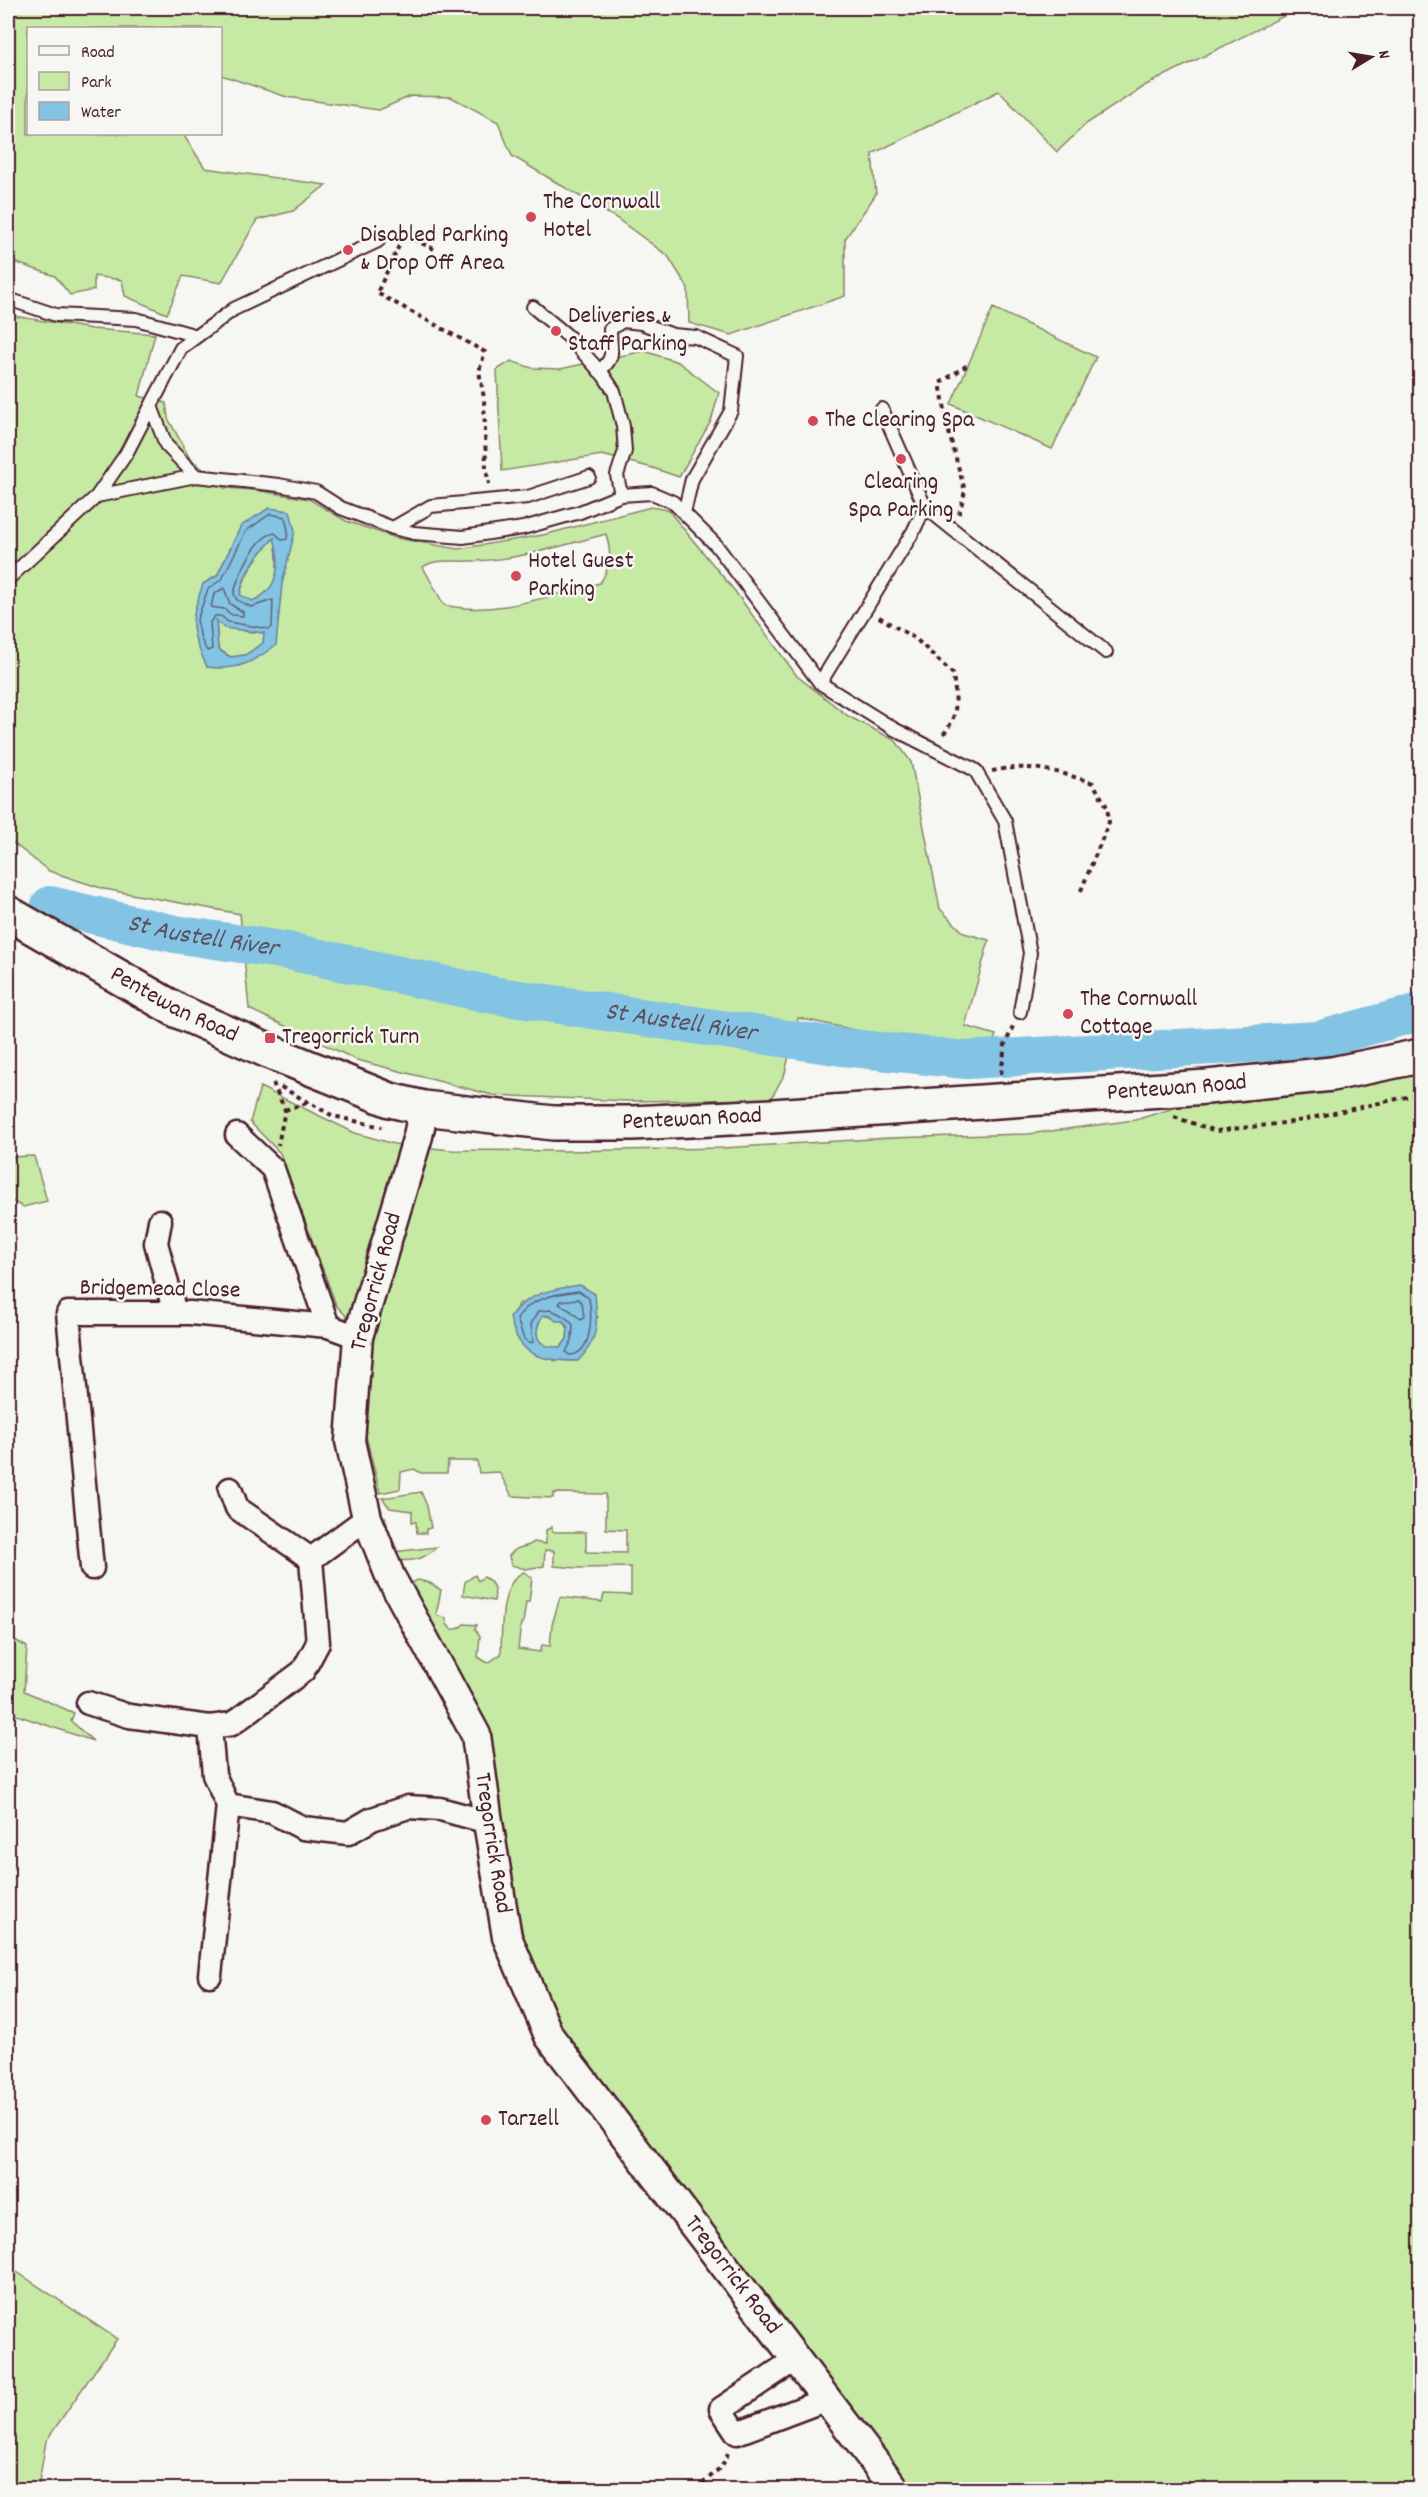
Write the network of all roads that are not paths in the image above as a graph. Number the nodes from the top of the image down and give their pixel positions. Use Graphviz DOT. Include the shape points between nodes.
graph roads {
  1 [pos="378,241"];
  2 [pos="8,299"];
  3 [pos="533,307"];
  4 [pos="197,336"];
  5 [pos="599,371"];
  6 [pos="151,406"];
  7 [pos="882,409"];
  8 [pos="196,476"];
  9 [pos="589,477"];
  10 [pos="621,495"];
  11 [pos="97,496"];
  12 [pos="925,507"];
  13 [pos="684,513"];
  14 [pos="393,528"];
  15 [pos="8,579"];
  16 [pos="1106,652"];
  17 [pos="820,683"];
  18 [pos="8,912"];
  19 [pos="1020,1012"];
  20 [pos="1420,1056"];
  21 [pos="424,1108"];
  22 [pos="237,1135"];
  23 [pos="160,1221"];
  24 [pos="175,1313"];
  25 [pos="328,1326"];
  26 [pos="358,1337"];
  27 [pos="230,1489"];
  28 [pos="367,1518"];
  29 [pos="311,1559"];
  30 [pos="92,1568"];
  31 [pos="88,1703"];
  32 [pos="210,1727"];
  33 [pos="228,1805"];
  34 [pos="488,1822"];
  35 [pos="210,1976"];
  36 [pos="796,2359"];
  37 [pos="827,2399"];
  38 [pos="896,2490"];
  1 -- 4 [label="lane" via="234,309"];
  2 -- 4 [label="lane" via="56,315 136,320"];
  3 -- 5 [label="lane" via="569,337"];
  4 -- 6 [label="lane" via="181,348"];
  5 -- 10 [label="lane" via="614,391 623,426 626,451 617,475"];
  5 -- 13 [label="lane" via="608,364 613,352 610,329 623,321 696,337 737,356 731,411 692,479"];
  6 -- 8 [label="lane" via="166,445"];
  6 -- 11 [label="lane" via="126,454"];
  7 -- 12 [label="lane"];
  8 -- 11 [label="lane"];
  8 -- 14 [label="lane" via="316,492 341,508"];
  9 -- 14 [label="lane" via="528,497 431,506"];
  10 -- 13 [label="lane" via="652,493 674,502"];
  10 -- 14 [label="lane" via="580,512 523,528 463,537"];
  11 -- 15 [label="lane"];
  12 -- 16 [label="lane"];
  12 -- 17 [label="lane"];
  13 -- 17 [label="lane" via="716,545"];
  17 -- 19 [label="lane" via="894,729 975,770 1005,821 1030,953"];
  18 -- 21 [label="main road, Pentewan Road" via="178,1011 378,1095"];
  20 -- 21 [label="main road, Pentewan Road" via="1332,1074 1207,1086 772,1116 553,1124"];
  21 -- 26 [label="street, Tregorrick Road"];
  22 -- 25 [label="street" via="273,1169"];
  23 -- 24 [label="street" via="156,1243"];
  24 -- 25 [label="street, Bridgemead Close"];
  24 -- 30 [label="street, Bridgemead Close" via="68,1313"];
  25 -- 26 [label="street, Bridgemead Close"];
  26 -- 28 [label="street, Tregorrick Road" via="350,1441"];
  27 -- 29 [label="street" via="237,1508"];
  28 -- 29 [label="street"];
  28 -- 34 [label="street, Tregorrick Road" via="390,1576 476,1735"];
  29 -- 32 [label="street" via="318,1643 303,1671 232,1724"];
  31 -- 32 [label="street" via="129,1716"];
  32 -- 33 [label="street" via="214,1775"];
  33 -- 34 [label="street" via="272,1812 303,1828 348,1833 372,1819 408,1807 440,1809"];
  33 -- 35 [label="street"];
  34 -- 36 [label="street, Tregorrick Road" via="507,1937 549,2036"];
  36 -- 37 [label="street, Tregorrick Road"];
  36 -- 37 [label="street" via="721,2409 737,2433"];
  37 -- 38 [label="street, Tregorrick Road"];
}
